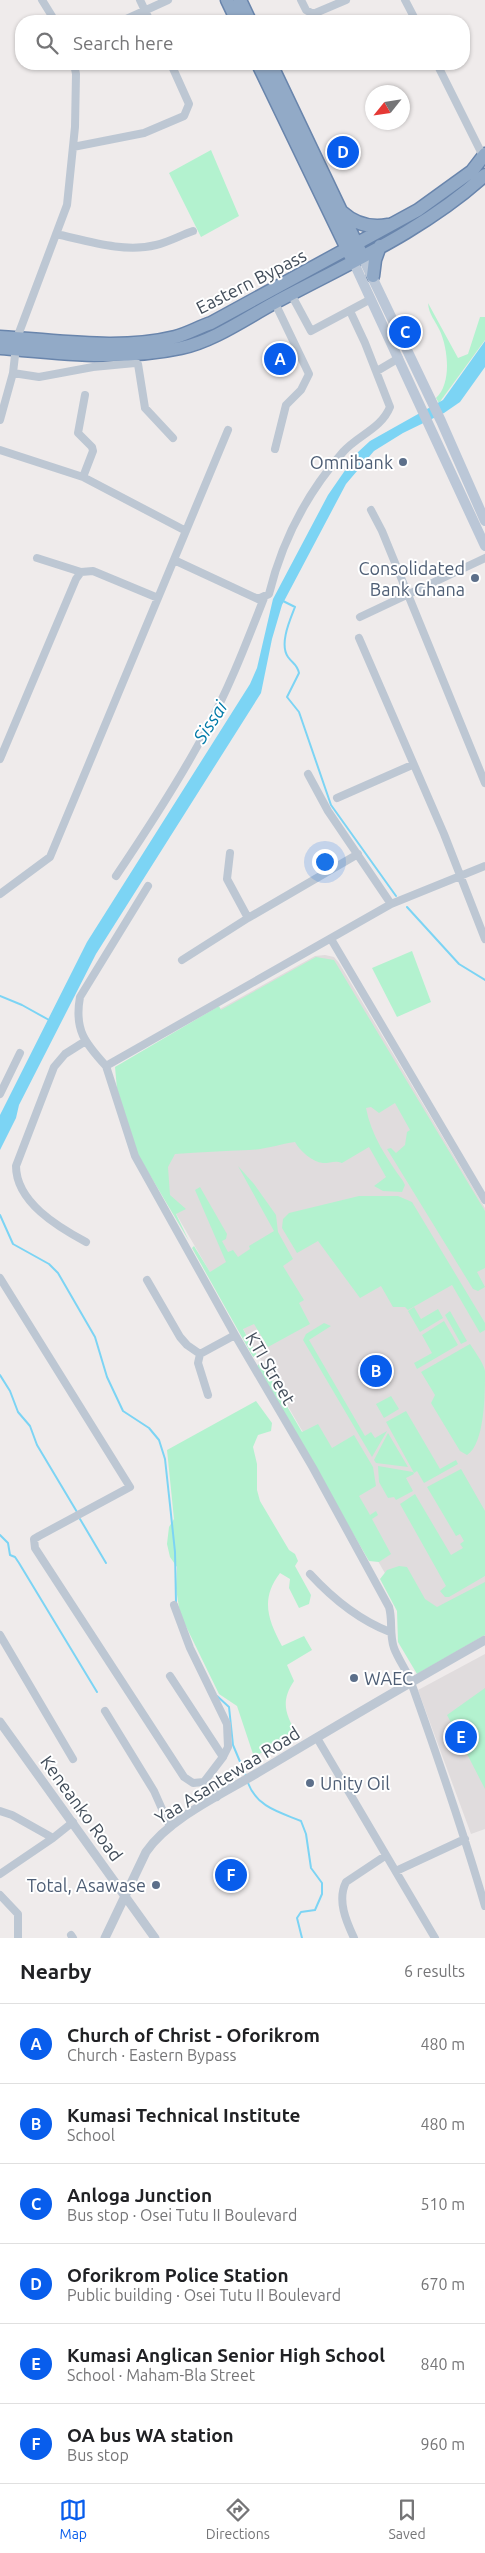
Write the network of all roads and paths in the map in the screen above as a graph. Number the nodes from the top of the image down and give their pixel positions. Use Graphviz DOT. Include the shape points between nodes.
graph roads {
  1 [pos="42,0"];
  2 [pos="140,0"];
  3 [pos="168,0"];
  4 [pos="227,0"];
  5 [pos="240,0"];
  6 [pos="301,0"];
  7 [pos="346,0"];
  8 [pos="405,0"];
  9 [pos="145,10"];
  10 [pos="52,15"];
  11 [pos="135,15"];
  12 [pos="147,15"];
  13 [pos="234,15"];
  14 [pos="247,15"];
  15 [pos="413,15"];
  16 [pos="74,70"];
  17 [pos="174,70"];
  18 [pos="261,70"];
  19 [pos="273,70"];
  20 [pos="440,70"];
  21 [pos="73,147"];
  22 [pos="484,155"];
  23 [pos="485,175"];
  24 [pos="338,207"];
  25 [pos="390,225"];
  26 [pos="193,231"];
  27 [pos="56,234"];
  28 [pos="380,246"];
  29 [pos="355,253"];
  30 [pos="373,276"];
  31 [pos="291,294"];
  32 [pos="371,299"];
  33 [pos="275,303"];
  34 [pos="350,311"];
  35 [pos="0,337"];
  36 [pos="16,344"];
  37 [pos="0,348"];
  38 [pos="399,358"];
  39 [pos="376,371"];
  40 [pos="13,373"];
  41 [pos="85,396"];
  42 [pos="0,420"];
  43 [pos="228,430"];
  44 [pos="173,438"];
  45 [pos="275,449"];
  46 [pos="0,450"];
  47 [pos="83,478"];
  48 [pos="371,510"];
  49 [pos="485,521"];
  50 [pos="186,531"];
  51 [pos="485,546"];
  52 [pos="37,558"];
  53 [pos="485,558"];
  54 [pos="174,560"];
  55 [pos="81,572"];
  56 [pos="408,594"];
  57 [pos="158,598"];
  58 [pos="264,598"];
  59 [pos="360,617"];
  60 [pos="359,638"];
  61 [pos="0,759"];
  62 [pos="412,765"];
  63 [pos="308,774"];
  64 [pos="485,783"];
  65 [pos="336,798"];
  66 [pos="230,852"];
  67 [pos="358,854"];
  68 [pos="485,866"];
  69 [pos="458,875"];
  70 [pos="116,876"];
  71 [pos="148,886"];
  72 [pos="0,894"];
  73 [pos="391,904"];
  74 [pos="248,918"];
  75 [pos="331,939"];
  76 [pos="485,939"];
  77 [pos="182,960"];
  78 [pos="84,1042"];
  79 [pos="20,1053"];
  80 [pos="106,1066"];
  81 [pos="0,1094"];
  82 [pos="485,1200"];
  83 [pos="86,1242"];
  84 [pos="0,1278"];
  85 [pos="147,1280"];
  86 [pos="234,1335"];
  87 [pos="200,1354"];
  88 [pos="208,1395"];
  89 [pos="310,1574"];
  90 [pos="174,1605"];
  91 [pos="390,1632"];
  92 [pos="0,1635"];
  93 [pos="485,1640"];
  94 [pos="170,1676"];
  95 [pos="411,1682"];
  96 [pos="105,1711"];
  97 [pos="0,1722"];
  98 [pos="317,1738"];
  99 [pos="73,1758"];
  100 [pos="223,1758"];
  101 [pos="204,1782"];
  102 [pos="217,1797"];
  103 [pos="0,1811"];
  104 [pos="73,1822"];
  105 [pos="170,1827"];
  106 [pos="53,1838"];
  107 [pos="465,1839"];
  108 [pos="385,1856"];
  109 [pos="396,1871"];
  110 [pos="0,1874"];
  111 [pos="0,1895"];
  112 [pos="125,1896"];
  113 [pos="485,1906"];
  114 [pos="18,1938"];
  115 [pos="105,1938"];
  116 [pos="155,1938"];
  117 [pos="354,1938"];
  118 [pos="435,1938"];
  1 -- 10 [label="street"];
  2 -- 9 [label="street"];
  3 -- 9 [label="street"];
  4 -- 13 [label="highway"];
  5 -- 14 [label="highway"];
  6 -- 7 [label="street" via="306,10 313,14"];
  8 -- 15 [label="street"];
  9 -- 11 [label="street"];
  9 -- 12 [label="street"];
  16 -- 21 [label="street"];
  17 -- 21 [label="street" via="189,104 184,116 144,133"];
  18 -- 29 [label="highway"];
  19 -- 24 [label="highway"];
  20 -- 22 [label="street"];
  21 -- 27 [label="street" via="67,205"];
  22 -- 25 [label="highway, Eastern Bypass" via="472,171 449,189"];
  23 -- 28 [label="highway, Eastern Bypass" via="440,211"];
  24 -- 25 [label="highway" via="361,224"];
  24 -- 29 [label="highway"];
  25 -- 29 [label="highway, Eastern Bypass"];
  26 -- 27 [label="street" via="144,247 110,245"];
  27 -- 36 [label="street"];
  28 -- 29 [label="highway, Eastern Bypass"];
  28 -- 30 [label="highway"];
  29 -- 30 [label="main road"];
  29 -- 31 [label="highway, Eastern Bypass"];
  29 -- 32 [label="main road"];
  29 -- 36 [label="highway, Eastern Bypass" via="211,323 176,336 139,342"];
  30 -- 49 [label="main road"];
  31 -- 33 [label="highway, Eastern Bypass"];
  31 -- 34 [label="street" via="311,331"];
  32 -- 34 [label="street"];
  32 -- 38 [label="main road"];
  33 -- 36 [label="highway, Eastern Bypass" via="183,348 144,354 75,355"];
  33 -- 45 [label="street" via="309,374 301,390 286,405"];
  34 -- 39 [label="street"];
  35 -- 36 [label="highway, Eastern Bypass"];
  36 -- 37 [label="highway, Eastern Bypass"];
  36 -- 40 [label="street"];
  38 -- 39 [label="street"];
  38 -- 51 [label="main road"];
  39 -- 58 [label="street" via="390,407 386,417 344,451 305,502 270,594"];
  40 -- 42 [label="street"];
  40 -- 44 [label="street" via="39,377 94,367 138,364 145,408"];
  41 -- 47 [label="street" via="78,433 93,451"];
  43 -- 50 [label="street"];
  46 -- 47 [label="street"];
  47 -- 50 [label="street"];
  48 -- 56 [label="street"];
  50 -- 54 [label="street"];
  52 -- 55 [label="street"];
  53 -- 56 [label="street"];
  54 -- 57 [label="street"];
  54 -- 58 [label="street" via="229,587 258,599"];
  55 -- 57 [label="street" via="94,571"];
  55 -- 61 [label="street"];
  56 -- 59 [label="street"];
  56 -- 64 [label="street"];
  57 -- 72 [label="street" via="50,857"];
  58 -- 70 [label="street" via="241,657 205,733 157,816"];
  60 -- 62 [label="street"];
  62 -- 65 [label="street"];
  62 -- 69 [label="street" via="444,834"];
  63 -- 67 [label="street" via="328,811"];
  66 -- 74 [label="street" via="226,879"];
  67 -- 73 [label="street"];
  67 -- 74 [label="street"];
  68 -- 69 [label="street"];
  69 -- 73 [label="street"];
  69 -- 76 [label="street"];
  71 -- 78 [label="street" via="80,997 78,1008"];
  73 -- 75 [label="street"];
  74 -- 77 [label="street"];
  75 -- 80 [label="street"];
  75 -- 82 [label="street"];
  78 -- 80 [label="street"];
  78 -- 83 [label="street" via="65,1054 54,1067 16,1166 16,1176 36,1207 60,1228"];
  79 -- 81 [label="street"];
  80 -- 86 [label="street, KTI Street" via="135,1156"];
  84 -- 101 [label="street" via="130,1487 34,1539 35,1548 184,1777 193,1784"];
  85 -- 87 [label="street" via="180,1337"];
  86 -- 87 [label="street"];
  86 -- 91 [label="street, KTI Street" via="369,1569 392,1616"];
  87 -- 88 [label="street" via="198,1363"];
  89 -- 91 [label="street" via="347,1608"];
  90 -- 100 [label="street" via="190,1648 227,1724 228,1747"];
  91 -- 95 [label="street, KTI Street" via="394,1648"];
  92 -- 99 [label="street"];
  93 -- 95 [label="street, Yaa Asantewaa Road"];
  94 -- 100 [label="street"];
  95 -- 98 [label="street, Yaa Asantewaa Road"];
  95 -- 107 [label="street, KTI Street"];
  96 -- 105 [label="street" via="150,1784"];
  97 -- 104 [label="street, Keneanko Road"];
  98 -- 102 [label="street, Yaa Asantewaa Road"];
  98 -- 108 [label="street"];
  100 -- 101 [label="street"];
  101 -- 102 [label="street"];
  102 -- 105 [label="street, Yaa Asantewaa Road"];
  103 -- 106 [label="street"];
  104 -- 106 [label="street"];
  104 -- 112 [label="street, Keneanko Road"];
  105 -- 112 [label="street, Yaa Asantewaa Road" via="153,1842"];
  106 -- 110 [label="street"];
  107 -- 109 [label="street"];
  107 -- 113 [label="street, KTI Street"];
  108 -- 109 [label="street"];
  108 -- 117 [label="street" via="346,1882 343,1888 342,1903"];
  109 -- 118 [label="street"];
  111 -- 114 [label="street" via="18,1914"];
  112 -- 115 [label="street, Yaa Asantewaa Road"];
  112 -- 116 [label="street, Keneanko Road"];
}
